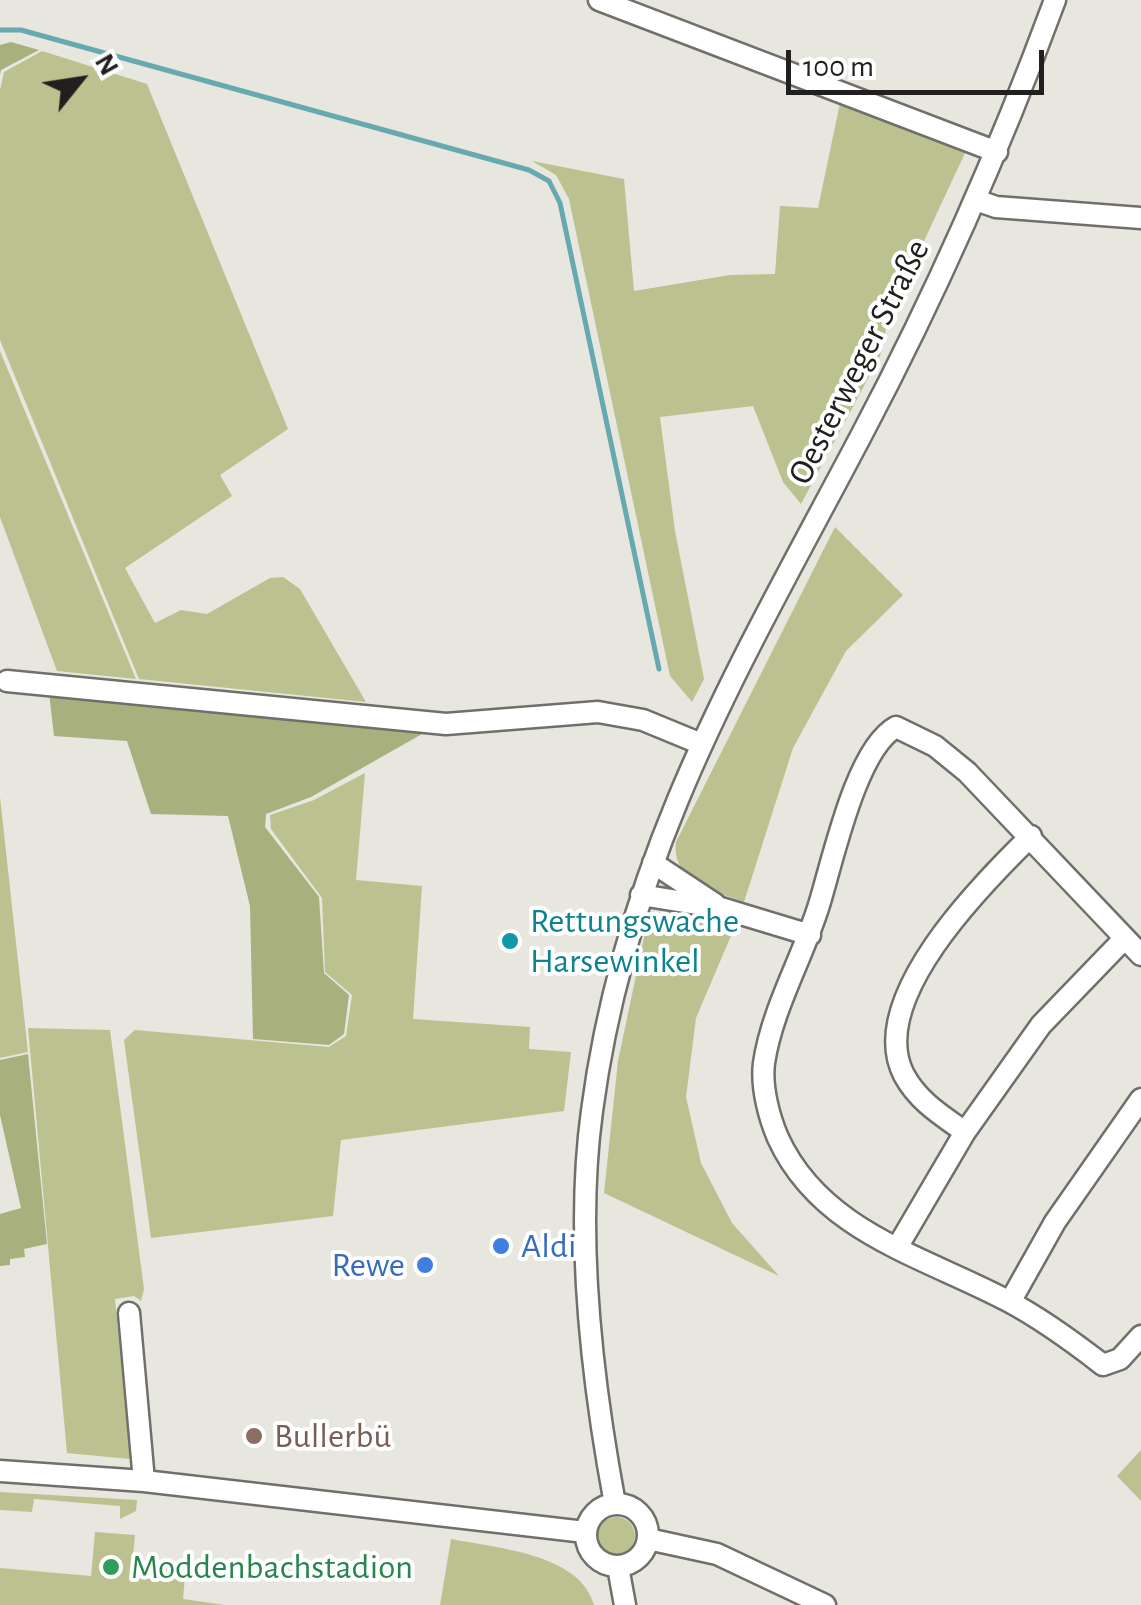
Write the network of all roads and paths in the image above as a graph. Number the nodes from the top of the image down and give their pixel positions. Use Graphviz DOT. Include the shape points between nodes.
graph roads {
  1 [pos="599,0"];
  2 [pos="1055,0"];
  3 [pos="997,152"];
  4 [pos="976,200"];
  5 [pos="1141,218"];
  6 [pos="7,681"];
  7 [pos="699,744"];
  8 [pos="1031,836"];
  9 [pos="652,862"];
  10 [pos="642,895"];
  11 [pos="721,908"];
  12 [pos="810,935"];
  13 [pos="1124,939"];
  14 [pos="1141,955"];
  15 [pos="1141,1100"];
  16 [pos="964,1132"];
  17 [pos="898,1246"];
  18 [pos="1010,1302"];
  19 [pos="129,1313"];
  20 [pos="1141,1336"];
  21 [pos="0,1471"];
  22 [pos="144,1481"];
  23 [pos="614,1504"];
  24 [pos="585,1532"];
  25 [pos="648,1539"];
  26 [pos="618,1567"];
  27 [pos="625,1605"];
  28 [pos="825,1605"];
  1 -- 3 [label="street"];
  2 -- 3 [label="street, Oesterweger Straße"];
  3 -- 4 [label="street, Oesterweger Straße"];
  4 -- 5 [label="street"];
  4 -- 7 [label="street, Oesterweger Straße" via="863,433"];
  6 -- 7 [label="street" via="446,724 598,712 643,720"];
  7 -- 9 [label="street, Oesterweger Straße"];
  8 -- 12 [label="street" via="935,746 896,727 880,736 862,774"];
  8 -- 13 [label="street"];
  8 -- 16 [label="street" via="946,928 914,984 897,1032 902,1071 920,1099"];
  9 -- 10 [label="street, Oesterweger Straße"];
  9 -- 11 [label="street"];
  10 -- 11 [label="street"];
  10 -- 23 [label="street, Oesterweger Straße" via="602,1046 586,1189 588,1275"];
  11 -- 12 [label="street"];
  12 -- 17 [label="street" via="764,1066 770,1119 792,1168 832,1211"];
  13 -- 14 [label="street"];
  13 -- 16 [label="street" via="1041,1025"];
  15 -- 18 [label="street" via="1055,1222"];
  16 -- 17 [label="street"];
  17 -- 18 [label="street"];
  18 -- 20 [label="street" via="1102,1364 1111,1364"];
  19 -- 22 [label="street"];
  21 -- 22 [label="street"];
  22 -- 24 [label="street"];
  23 -- 24 [label="street" via="600,1508"];
  23 -- 25 [label="street" via="640,1514"];
  24 -- 26 [label="street" via="588,1550 600,1563"];
  25 -- 26 [label="street" via="632,1563"];
  25 -- 28 [label="street" via="717,1554"];
  26 -- 27 [label="street"];
}
